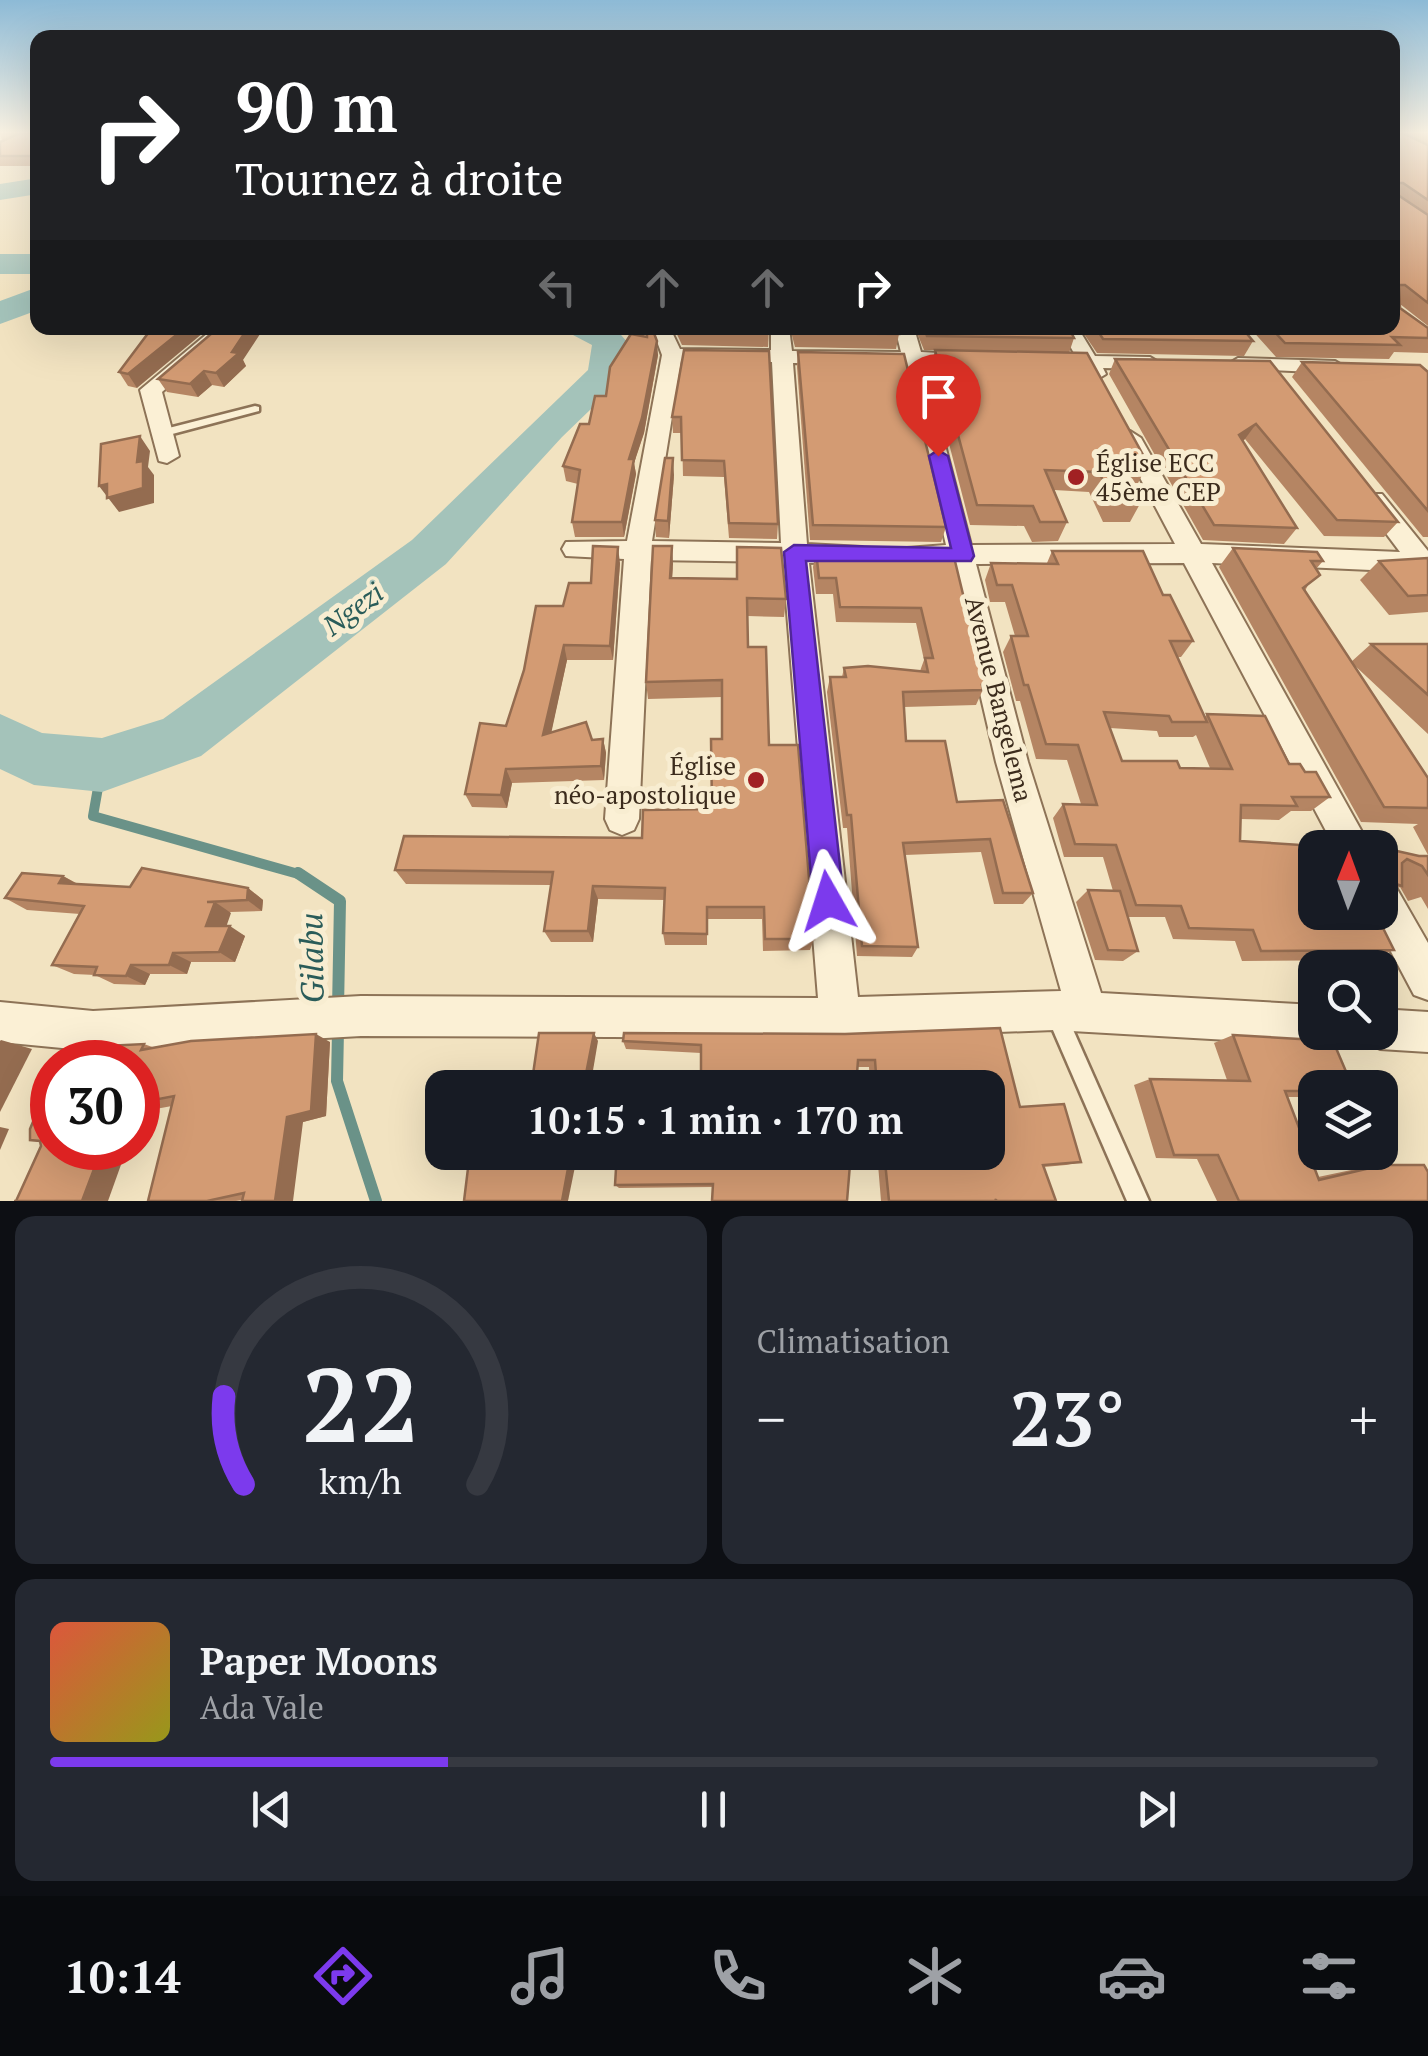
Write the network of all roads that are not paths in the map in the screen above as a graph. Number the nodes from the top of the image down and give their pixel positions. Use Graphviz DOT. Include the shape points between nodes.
graph roads {
  1 [pos="217,335"];
  2 [pos="664,335"];
  3 [pos="908,335"];
  4 [pos="1073,335"];
  5 [pos="1247,340"];
  6 [pos="780,342"];
  7 [pos="672,354"];
  8 [pos="913,357"];
  9 [pos="992,359"];
  10 [pos="1031,360"];
  11 [pos="1090,362"];
  12 [pos="1168,363"];
  13 [pos="1208,364"];
  14 [pos="1267,365"];
  15 [pos="1356,368"];
  16 [pos="1291,396"];
  17 [pos="255,409"];
  18 [pos="162,433"];
  19 [pos="167,456"];
  20 [pos="1363,487"];
  21 [pos="575,549"];
  22 [pos="638,550"];
  23 [pos="794,552"];
  24 [pos="1190,553"];
  25 [pos="964,556"];
  26 [pos="1426,565"];
  27 [pos="622,818"];
  28 [pos="1344,830"];
  29 [pos="1398,927"];
  30 [pos="1428,981"];
  31 [pos="1071,1010"];
  32 [pos="840,1018"];
  33 [pos="0,1022"];
  34 [pos="1298,1024"];
  35 [pos="1398,1030"];
  36 [pos="1428,1032"];
  37 [pos="62,1040"];
  38 [pos="144,1040"];
  39 [pos="1138,1201"];
  1 -- 18 [label="street" via="151,390"];
  2 -- 7 [label="street"];
  3 -- 8 [label="street, Avenue Bangelema"];
  4 -- 11 [label="street"];
  5 -- 14 [label="street"];
  6 -- 7 [label="street"];
  6 -- 8 [label="street"];
  6 -- 23 [label="street"];
  7 -- 22 [label="street"];
  8 -- 9 [label="street"];
  8 -- 25 [label="street, Avenue Bangelema"];
  10 -- 11 [label="street"];
  11 -- 12 [label="street"];
  11 -- 24 [label="street"];
  13 -- 14 [label="street"];
  14 -- 15 [label="street"];
  14 -- 16 [label="street"];
  17 -- 18 [label="lane"];
  18 -- 19 [label="street"];
  20 -- 26 [label="street"];
  21 -- 22 [label="street"];
  22 -- 23 [label="street"];
  22 -- 27 [label="street"];
  23 -- 25 [label="street"];
  23 -- 32 [label="street"];
  24 -- 25 [label="street"];
  24 -- 26 [label="street"];
  24 -- 28 [label="street"];
  25 -- 31 [label="street, Avenue Bangelema"];
  29 -- 30 [label="street"];
  31 -- 32 [label="street"];
  31 -- 34 [label="street"];
  31 -- 39 [label="lane"];
  32 -- 38 [label="street" via="361,1016"];
  33 -- 37 [label="street"];
  35 -- 36 [label="street"];
}
